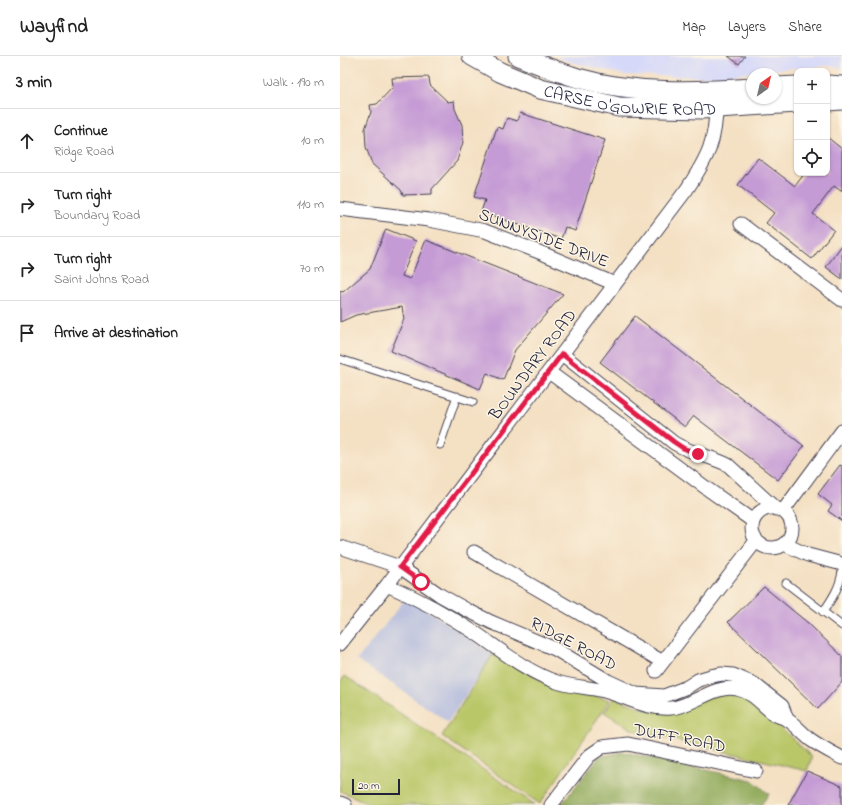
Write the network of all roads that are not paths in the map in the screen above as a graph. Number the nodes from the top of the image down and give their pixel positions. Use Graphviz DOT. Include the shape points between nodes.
graph roads {
  1 [pos="472,56"];
  2 [pos="518,56"];
  3 [pos="830,85"];
  4 [pos="794,86"];
  5 [pos="842,86"];
  6 [pos="782,87"];
  7 [pos="746,90"];
  8 [pos="716,100"];
  9 [pos="842,100"];
  10 [pos="830,101"];
  11 [pos="794,103"];
  12 [pos="340,209"];
  13 [pos="741,224"];
  14 [pos="615,284"];
  15 [pos="842,300"];
  16 [pos="562,354"];
  17 [pos="340,359"];
  18 [pos="549,372"];
  19 [pos="456,396"];
  20 [pos="473,402"];
  21 [pos="842,431"];
  22 [pos="440,445"];
  23 [pos="779,510"];
  24 [pos="753,521"];
  25 [pos="756,540"];
  26 [pos="784,544"];
  27 [pos="340,547"];
  28 [pos="474,552"];
  29 [pos="842,564"];
  30 [pos="400,567"];
  31 [pos="842,571"];
  32 [pos="786,583"];
  33 [pos="387,585"];
  34 [pos="823,612"];
  35 [pos="842,626"];
  36 [pos="340,644"];
  37 [pos="787,719"];
  38 [pos="842,758"];
  39 [pos="756,770"];
  40 [pos="340,803"];
  41 [pos="345,805"];
  42 [pos="551,805"];
  1 -- 8 [label="main road, CARSE O'GOWRIE ROAD" via="500,72 540,89 618,107"];
  2 -- 8 [label="main road, CARSE O'GOWRIE ROAD" via="579,78 627,88 662,90"];
  3 -- 5 [label="main road"];
  4 -- 6 [label="main road"];
  7 -- 8 [label="main road, CARSE O'GOWRIE ROAD"];
  8 -- 11 [label="main road, CARSE O'GOWRIE ROAD"];
  8 -- 14 [label="street, BOUNDARY ROAD" via="716,124 712,143 699,172"];
  9 -- 10 [label="main road"];
  12 -- 14 [label="street, SUNNYSIDE DRIVE" via="429,220 485,231"];
  13 -- 15 [label="street"];
  14 -- 16 [label="street, BOUNDARY ROAD"];
  16 -- 18 [label="street, BOUNDARY ROAD"];
  16 -- 23 [label="street" via="674,442 728,465"];
  17 -- 19 [label="lane"];
  18 -- 24 [label="street"];
  18 -- 30 [label="street, BOUNDARY ROAD"];
  19 -- 20 [label="lane"];
  19 -- 22 [label="lane"];
  21 -- 23 [label="street"];
  23 -- 24 [label="street" via="763,510"];
  23 -- 26 [label="street" via="789,519 792,528 790,538"];
  24 -- 25 [label="street" via="752,531"];
  25 -- 26 [label="street" via="769,548 777,548"];
  25 -- 28 [label="street" via="660,667"];
  26 -- 29 [label="street" via="808,555"];
  27 -- 30 [label="street, RIDGE ROAD"];
  30 -- 33 [label="street, BOUNDARY ROAD"];
  30 -- 37 [label="street, RIDGE ROAD" via="427,587 466,610 555,649 608,681 636,694 664,696 711,676 733,675 754,684 782,706"];
  31 -- 34 [label="lane" via="836,592"];
  32 -- 34 [label="lane"];
  33 -- 36 [label="street, BOUNDARY ROAD"];
  33 -- 37 [label="street" via="431,605 504,653 555,681 604,691 654,707 672,708 717,691 736,689 749,693 775,715"];
  34 -- 35 [label="lane"];
  37 -- 38 [label="street" via="810,739"];
  39 -- 42 [label="street, DUFF ROAD" via="628,744 602,747 589,756"];
  40 -- 41 [label="street"];
}
